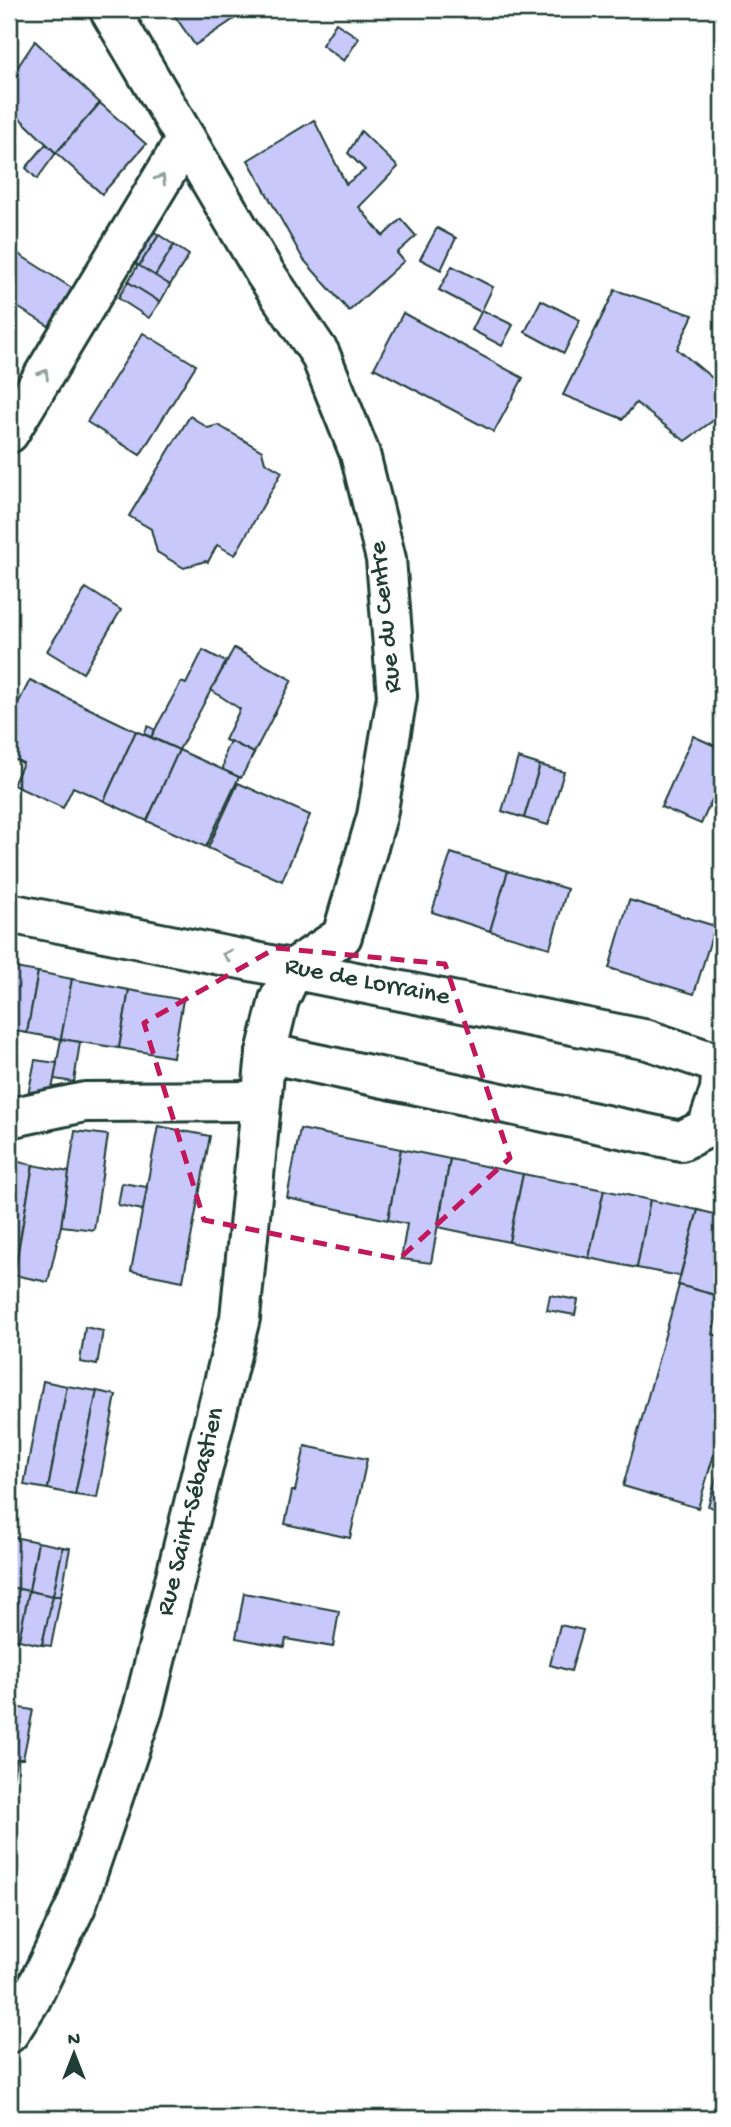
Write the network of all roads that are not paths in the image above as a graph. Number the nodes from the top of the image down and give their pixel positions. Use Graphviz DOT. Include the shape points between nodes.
graph roads {
  1 [pos="109,9"];
  2 [pos="186,139"];
  3 [pos="9,433"];
  4 [pos="9,913"];
  5 [pos="294,968"];
  6 [pos="267,1053"];
  7 [pos="722,1064"];
  8 [pos="261,1101"];
  9 [pos="9,1118"];
  10 [pos="9,2033"];
  1 -- 2 [label="street, Rue du Centre"];
  3 -- 2 [label="street, one-way"];
  2 -- 5 [label="street, Rue du Centre" via="265,273 320,354 360,454 386,559 397,696 377,816 342,936"];
  5 -- 4 [label="street, Rue de Lorraine, one-way"];
  5 -- 6 [label="street, Rue Saint-Sébastien" via="279,1000"];
  5 -- 7 [label="street, Rue de Lorraine" via="648,1040"];
  6 -- 7 [label="street" via="681,1142 707,1128 720,1090"];
  6 -- 8 [label="street, Rue Saint-Sébastien"];
  8 -- 9 [label="street" via="85,1102"];
  8 -- 10 [label="street, Rue Saint-Sébastien" via="240,1318 144,1709 76,1906 31,1999"];
}
